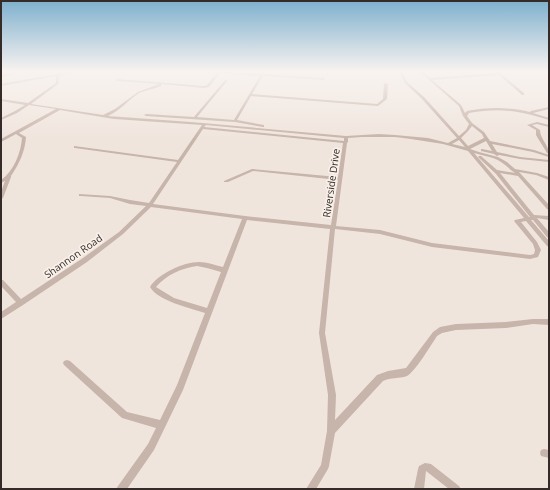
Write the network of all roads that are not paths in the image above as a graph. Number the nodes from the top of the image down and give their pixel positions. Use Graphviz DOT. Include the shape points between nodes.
graph roads {
  1 [pos="41,94"];
  2 [pos="136,94"];
  3 [pos="215,94"];
  4 [pos="386,94"];
  5 [pos="419,94"];
  6 [pos="446,94"];
  7 [pos="251,95"];
  8 [pos="1,100"];
  9 [pos="27,104"];
  10 [pos="549,108"];
  11 [pos="59,109"];
  12 [pos="530,112"];
  13 [pos="146,115"];
  14 [pos="100,116"];
  15 [pos="465,116"];
  16 [pos="195,118"];
  17 [pos="1,119"];
  18 [pos="549,119"];
  19 [pos="235,121"];
  20 [pos="471,124"];
  21 [pos="203,126"];
  22 [pos="549,126"];
  23 [pos="288,132"];
  24 [pos="16,133"];
  25 [pos="460,138"];
  26 [pos="346,140"];
  27 [pos="1,141"];
  28 [pos="487,141"];
  29 [pos="446,144"];
  30 [pos="75,147"];
  31 [pos="469,148"];
  32 [pos="476,152"];
  33 [pos="496,154"];
  34 [pos="549,155"];
  35 [pos="499,159"];
  36 [pos="549,160"];
  37 [pos="179,161"];
  38 [pos="513,170"];
  39 [pos="496,171"];
  40 [pos="518,175"];
  41 [pos="340,179"];
  42 [pos="549,179"];
  43 [pos="226,181"];
  44 [pos="3,184"];
  45 [pos="81,195"];
  46 [pos="1,198"];
  47 [pos="150,205"];
  48 [pos="549,208"];
  49 [pos="245,218"];
  50 [pos="531,218"];
  51 [pos="549,218"];
  52 [pos="333,227"];
  53 [pos="549,236"];
  54 [pos="549,245"];
  55 [pos="224,270"];
  56 [pos="1,282"];
  57 [pos="21,303"];
  58 [pos="208,311"];
  59 [pos="1,316"];
  60 [pos="549,322"];
  61 [pos="67,363"];
  62 [pos="162,426"];
  63 [pos="331,431"];
  64 [pos="122,489"];
  65 [pos="311,489"];
  66 [pos="419,489"];
  67 [pos="456,489"];
  1 -- 9 [label="street"];
  2 -- 14 [label="street" via="110,114"];
  3 -- 16 [label="street"];
  4 -- 7 [label="street" via="386,99 378,105"];
  5 -- 25 [label="street"];
  6 -- 15 [label="street" via="460,106"];
  7 -- 19 [label="street"];
  8 -- 9 [label="street, Riverside Drive"];
  9 -- 11 [label="street, Riverside Drive"];
  9 -- 17 [label="street"];
  10 -- 12 [label="street"];
  11 -- 14 [label="street, Riverside Drive"];
  11 -- 24 [label="street"];
  12 -- 15 [label="street" via="497,109 468,112"];
  12 -- 18 [label="street"];
  13 -- 16 [label="street"];
  14 -- 21 [label="street, Riverside Drive"];
  15 -- 20 [label="street"];
  16 -- 19 [label="street"];
  19 -- 23 [label="street" via="284,129"];
  20 -- 25 [label="street"];
  20 -- 28 [label="street" via="481,130"];
  21 -- 23 [label="street, Riverside Drive"];
  21 -- 26 [label="street"];
  21 -- 37 [label="street, Shannon Road"];
  22 -- 34 [label="street" via="537,122 529,125 538,130 538,135"];
  23 -- 26 [label="street, Riverside Drive"];
  24 -- 27 [label="street"];
  24 -- 44 [label="street" via="24,137 24,141 10,177"];
  25 -- 29 [label="street"];
  25 -- 31 [label="street"];
  26 -- 29 [label="street" via="383,136 424,139"];
  26 -- 41 [label="street, Riverside Drive"];
  28 -- 31 [label="street"];
  28 -- 33 [label="street"];
  28 -- 34 [label="street"];
  29 -- 31 [label="street"];
  30 -- 37 [label="street"];
  31 -- 32 [label="street"];
  31 -- 33 [label="street"];
  31 -- 50 [label="street"];
  32 -- 35 [label="street"];
  32 -- 39 [label="street"];
  33 -- 35 [label="street"];
  33 -- 36 [label="street"];
  35 -- 38 [label="street"];
  37 -- 47 [label="street, Shannon Road"];
  38 -- 40 [label="street"];
  38 -- 42 [label="street"];
  39 -- 40 [label="street"];
  39 -- 50 [label="street"];
  40 -- 48 [label="street"];
  41 -- 43 [label="street" via="252,170"];
  41 -- 52 [label="street, Riverside Drive"];
  44 -- 46 [label="street"];
  45 -- 47 [label="street" via="110,197"];
  47 -- 49 [label="street"];
  47 -- 57 [label="street, Shannon Road" via="121,233"];
  49 -- 52 [label="street"];
  49 -- 55 [label="street"];
  50 -- 51 [label="street"];
  50 -- 52 [label="street" via="517,222 538,250 536,256 530,257 432,245 380,232"];
  50 -- 53 [label="street"];
  50 -- 54 [label="street"];
  52 -- 63 [label="street, Riverside Drive" via="322,333 332,395"];
  55 -- 58 [label="street"];
  55 -- 58 [label="street" via="197,264 168,276 153,287 172,300"];
  56 -- 57 [label="street"];
  57 -- 59 [label="street, Shannon Road"];
  58 -- 62 [label="street" via="180,387"];
  60 -- 63 [label="street" via="534,320 440,330 409,372 391,373 380,378"];
  61 -- 62 [label="street" via="125,414"];
  62 -- 64 [label="street"];
  63 -- 65 [label="street, Riverside Drive" via="325,466"];
  66 -- 67 [label="street" via="422,470 425,467"];
}
